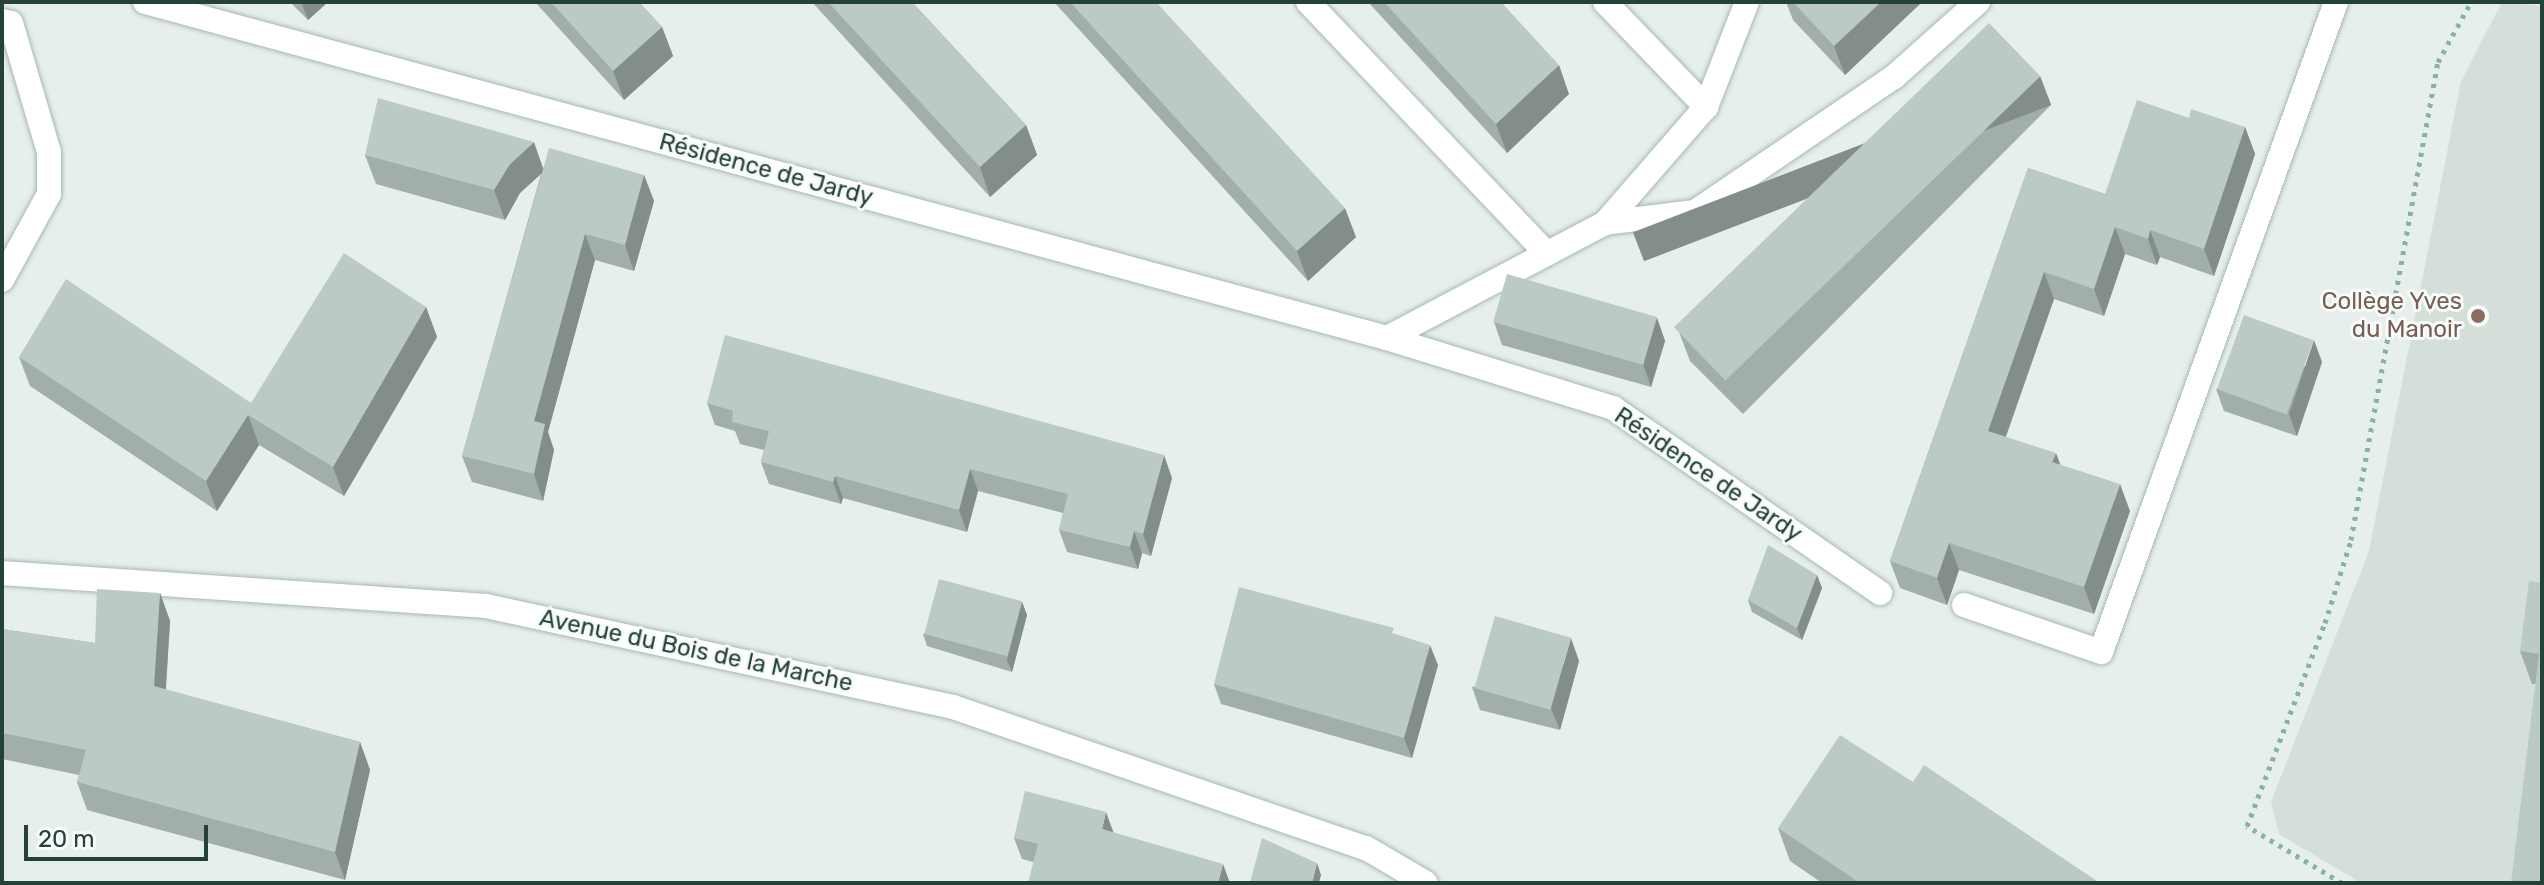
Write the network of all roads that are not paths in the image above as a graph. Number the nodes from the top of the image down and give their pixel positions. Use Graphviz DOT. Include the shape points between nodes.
graph roads {
  1 [pos="145,2"];
  2 [pos="1308,2"];
  3 [pos="1605,2"];
  4 [pos="1747,2"];
  5 [pos="1978,2"];
  6 [pos="2336,2"];
  7 [pos="2,21"];
  8 [pos="1706,107"];
  9 [pos="1605,223"];
  10 [pos="1547,254"];
  11 [pos="2,280"];
  12 [pos="1387,338"];
  13 [pos="2,573"];
  14 [pos="1880,593"];
  15 [pos="1964,605"];
  16 [pos="1426,883"];
  1 -- 12 [label="lane, Résidence de Jardy"];
  2 -- 10 [label="lane"];
  3 -- 8 [label="lane"];
  4 -- 8 [label="lane"];
  5 -- 9 [label="lane" via="1894,77 1695,212"];
  6 -- 15 [label="lane" via="2101,652"];
  7 -- 11 [label="lane" via="11,23 49,166 49,194"];
  8 -- 9 [label="lane"];
  9 -- 10 [label="lane"];
  10 -- 12 [label="lane"];
  12 -- 14 [label="lane, Résidence de Jardy" via="1613,408"];
  13 -- 16 [label="lane, Avenue du Bois de la Marche" via="486,606 953,707 1366,848"];
}
